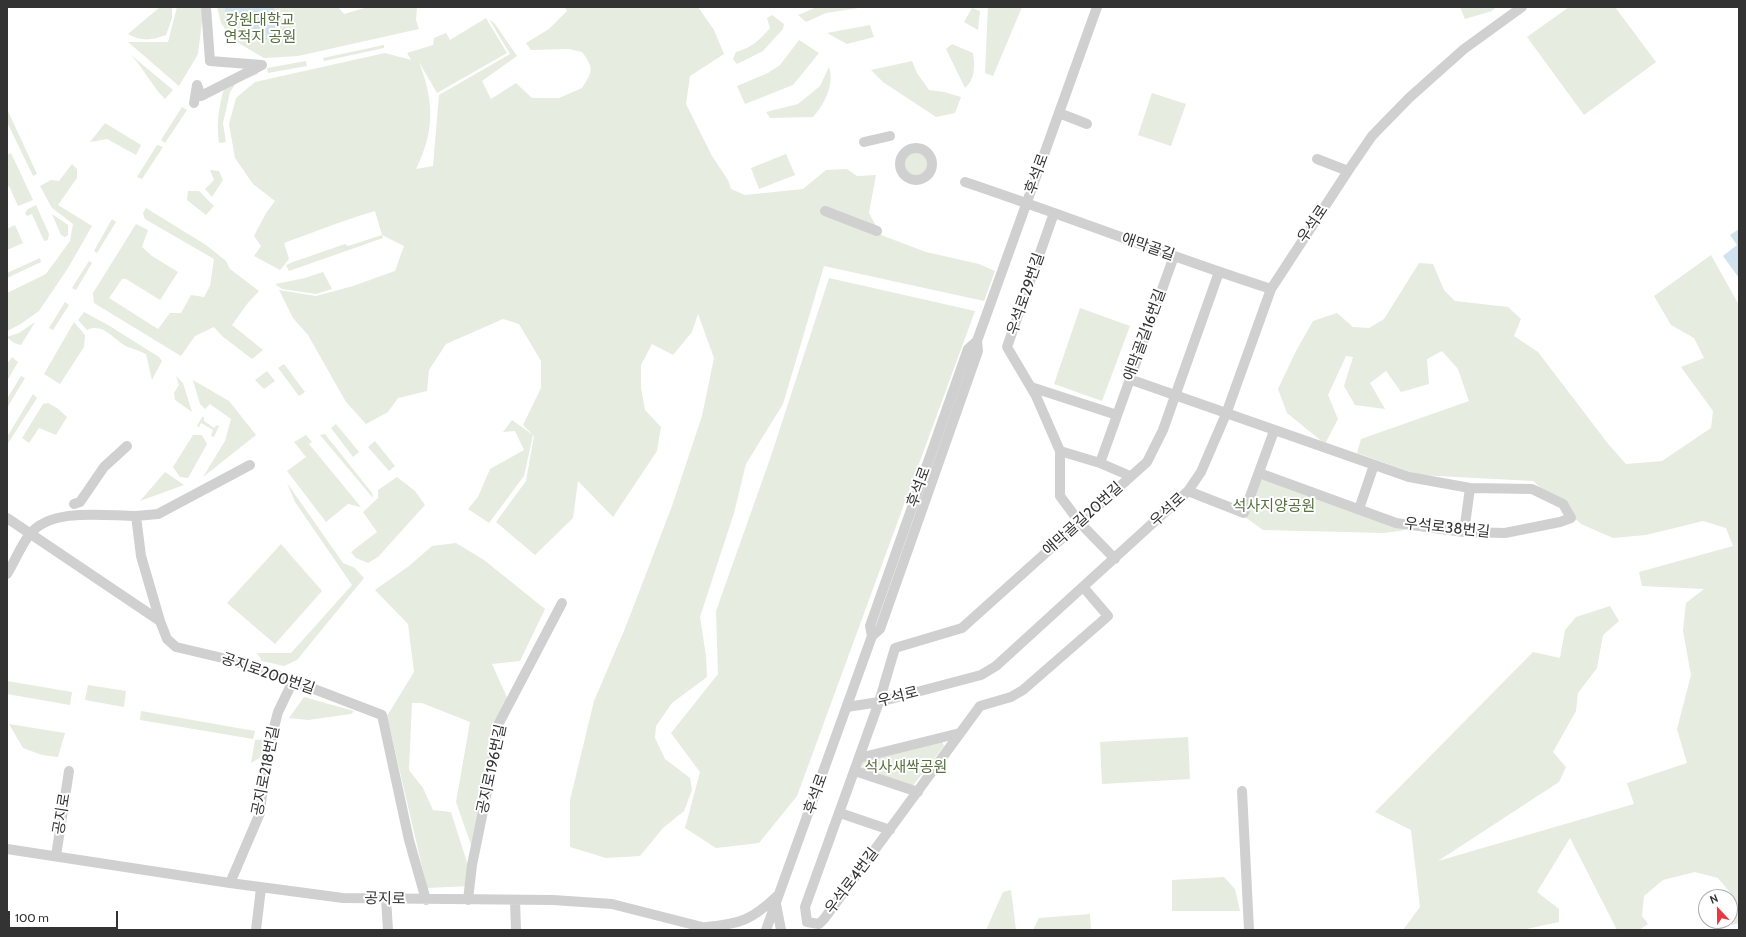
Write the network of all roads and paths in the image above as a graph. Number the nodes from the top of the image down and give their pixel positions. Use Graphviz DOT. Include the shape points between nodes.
graph roads {
  1 [pos="206,7"];
  2 [pos="1097,7"];
  3 [pos="1522,7"];
  4 [pos="194,103"];
  5 [pos="1059,113"];
  6 [pos="1087,124"];
  7 [pos="890,136"];
  8 [pos="864,142"];
  9 [pos="1317,160"];
  10 [pos="1348,171"];
  11 [pos="964,182"];
  12 [pos="1026,203"];
  13 [pos="825,211"];
  14 [pos="1054,213"];
  15 [pos="877,231"];
  16 [pos="1174,256"];
  17 [pos="1219,272"];
  18 [pos="1271,289"];
  19 [pos="1129,379"];
  20 [pos="1031,387"];
  21 [pos="1176,395"];
  22 [pos="1226,414"];
  23 [pos="1117,415"];
  24 [pos="1274,431"];
  25 [pos="127,446"];
  26 [pos="1060,451"];
  27 [pos="1100,463"];
  28 [pos="250,465"];
  29 [pos="1374,465"];
  30 [pos="1260,473"];
  31 [pos="1130,476"];
  32 [pos="1470,488"];
  33 [pos="1188,491"];
  34 [pos="74,504"];
  35 [pos="1359,509"];
  36 [pos="136,516"];
  37 [pos="7,518"];
  38 [pos="1080,523"];
  39 [pos="1464,532"];
  40 [pos="30,534"];
  41 [pos="1115,559"];
  42 [pos="7,574"];
  43 [pos="1084,588"];
  44 [pos="562,603"];
  45 [pos="160,621"];
  46 [pos="293,681"];
  47 [pos="880,702"];
  48 [pos="847,707"];
  49 [pos="960,733"];
  50 [pos="859,758"];
  51 [pos="69,771"];
  52 [pos="855,771"];
  53 [pos="1242,791"];
  54 [pos="918,792"];
  55 [pos="840,813"];
  56 [pos="890,830"];
  57 [pos="7,849"];
  58 [pos="56,856"];
  59 [pos="230,883"];
  60 [pos="261,888"];
  61 [pos="780,893"];
  62 [pos="386,899"];
  63 [pos="426,900"];
  64 [pos="468,900"];
  65 [pos="515,900"];
  66 [pos="776,904"];
  67 [pos="703,927"];
  68 [pos="256,930"];
  69 [pos="388,930"];
  70 [pos="516,930"];
  71 [pos="714,930"];
  72 [pos="766,930"];
  73 [pos="781,930"];
  74 [pos="1249,930"];
  1 -- 4 [label="street" via="210,61 262,64 201,96 197,85"];
  2 -- 5 [label="street, 후석로"];
  3 -- 10 [label="street, 우석로" via="1464,49 1409,98 1372,136"];
  5 -- 6 [label="street"];
  5 -- 12 [label="street, 후석로"];
  7 -- 8 [label="street"];
  9 -- 10 [label="street"];
  10 -- 18 [label="street, 우석로"];
  11 -- 12 [label="street, 애막골길"];
  12 -- 14 [label="street, 애막골길"];
  12 -- 48 [label="street, 후석로" via="977,341 968,349 872,618 872,636"];
  13 -- 15 [label="street"];
  14 -- 16 [label="street, 애막골길"];
  14 -- 20 [label="street, 우석로29번길" via="1007,347"];
  16 -- 17 [label="street, 애막골길"];
  16 -- 19 [label="street, 애막골길16번길"];
  17 -- 18 [label="street, 애막골길"];
  17 -- 21 [label="street, 애막골길20번길"];
  18 -- 22 [label="street, 우석로"];
  19 -- 21 [label="street, 우석로38번길"];
  19 -- 23 [label="street, 애막골길16번길"];
  20 -- 23 [label="street"];
  20 -- 26 [label="street, 우석로29번길"];
  21 -- 22 [label="street, 우석로38번길"];
  21 -- 31 [label="street, 애막골길20번길" via="1147,462"];
  22 -- 24 [label="street, 우석로38번길"];
  22 -- 33 [label="street, 우석로" via="1201,472"];
  23 -- 27 [label="street, 애막골길16번길"];
  24 -- 29 [label="street, 우석로38번길"];
  24 -- 30 [label="street"];
  25 -- 34 [label="street" via="104,467 80,502"];
  26 -- 27 [label="street"];
  26 -- 38 [label="street, 우석로29번길" via="1060,496"];
  27 -- 31 [label="street"];
  28 -- 36 [label="street" via="158,514"];
  29 -- 32 [label="street, 우석로38번길" via="1409,477"];
  29 -- 35 [label="street"];
  30 -- 33 [label="street" via="1244,513"];
  30 -- 35 [label="street, 우석로38번길"];
  31 -- 38 [label="street, 애막골길20번길"];
  32 -- 39 [label="street"];
  32 -- 39 [label="street, 우석로38번길" via="1532,489 1563,504 1571,518 1505,533"];
  33 -- 41 [label="street, 우석로"];
  35 -- 39 [label="street, 우석로38번길" via="1396,523"];
  36 -- 40 [label="street" via="68,515 47,520"];
  36 -- 45 [label="street, 공지로200번길" via="140,556"];
  37 -- 40 [label="street"];
  38 -- 41 [label="street, 우석로29번길"];
  38 -- 47 [label="street, 애막골길20번길" via="962,628 895,648"];
  40 -- 42 [label="street"];
  40 -- 45 [label="street"];
  41 -- 43 [label="street, 우석로"];
  43 -- 47 [label="street, 우석로" via="996,666 981,675"];
  43 -- 49 [label="street, 우석로4번길" via="1108,616 1023,690 1011,697 980,706"];
  44 -- 64 [label="street, 공지로196번길" via="498,725"];
  45 -- 46 [label="street, 공지로200번길" via="167,639 176,647 231,660"];
  46 -- 59 [label="street, 공지로218번길" via="278,712 266,758 260,813"];
  46 -- 63 [label="street, 공지로200번길" via="382,715 409,840"];
  47 -- 48 [label="street, 우석로"];
  47 -- 50 [label="street, 우석로4번길"];
  48 -- 61 [label="street, 후석로"];
  49 -- 50 [label="street"];
  49 -- 54 [label="street, 우석로4번길"];
  50 -- 52 [label="street, 우석로4번길"];
  51 -- 58 [label="street, 공지로"];
  52 -- 54 [label="street"];
  52 -- 55 [label="street, 우석로4번길"];
  53 -- 74 [label="street"];
  54 -- 56 [label="street, 우석로4번길"];
  55 -- 56 [label="street, 우석로4번길"];
  55 -- 56 [label="street, 우석로4번길" via="805,907 807,922 819,924 824,919"];
  57 -- 58 [label="street, 공지로"];
  58 -- 59 [label="street, 공지로"];
  59 -- 60 [label="street, 공지로"];
  60 -- 62 [label="street, 공지로" via="343,898"];
  60 -- 68 [label="street"];
  61 -- 66 [label="street, 후석로"];
  61 -- 67 [label="street" via="763,909 738,923"];
  62 -- 63 [label="street, 공지로"];
  62 -- 69 [label="street"];
  63 -- 64 [label="street, 공지로"];
  64 -- 65 [label="street, 공지로"];
  65 -- 67 [label="street, 공지로" via="612,904"];
  65 -- 70 [label="street"];
  66 -- 72 [label="street, 후석로"];
  66 -- 73 [label="street"];
  67 -- 71 [label="street, 공지로"];
}
